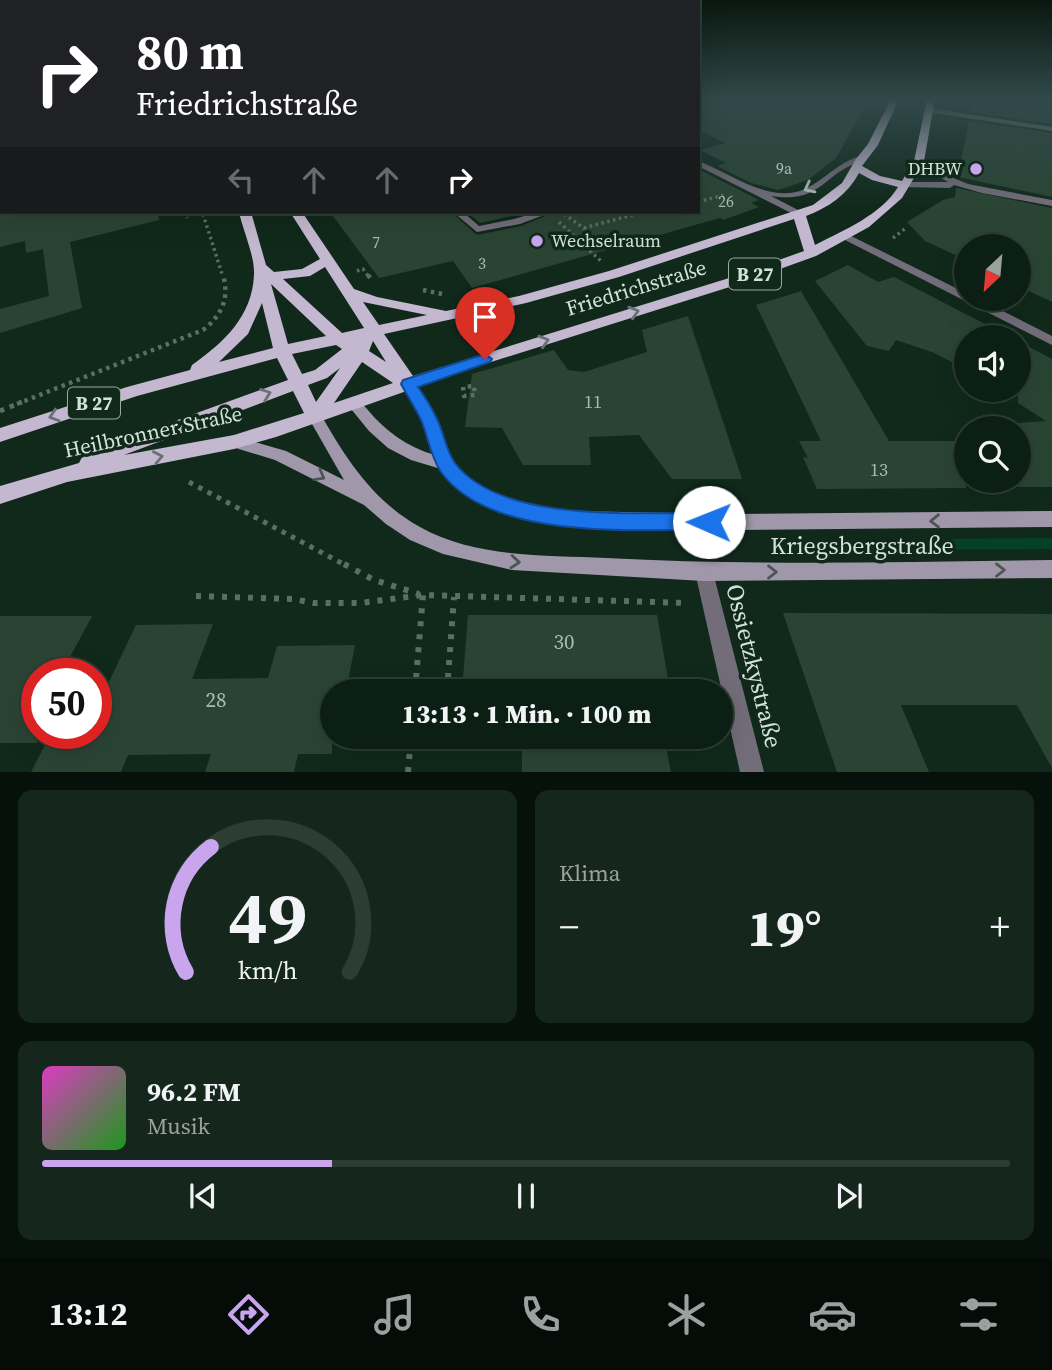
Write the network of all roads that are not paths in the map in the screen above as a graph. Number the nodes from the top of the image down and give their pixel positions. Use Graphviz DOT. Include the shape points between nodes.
graph roads {
  1 [pos="878,135"];
  2 [pos="924,135"];
  3 [pos="919,161"];
  4 [pos="859,163"];
  5 [pos="700,164"];
  6 [pos="906,185"];
  7 [pos="964,185"];
  8 [pos="750,190"];
  9 [pos="1052,204"];
  10 [pos="240,214"];
  11 [pos="246,214"];
  12 [pos="297,214"];
  13 [pos="460,214"];
  14 [pos="799,214"];
  15 [pos="551,215"];
  16 [pos="845,236"];
  17 [pos="811,253"];
  18 [pos="327,261"];
  19 [pos="265,274"];
  20 [pos="954,291"];
  21 [pos="348,292"];
  22 [pos="995,312"];
  23 [pos="456,315"];
  24 [pos="373,333"];
  25 [pos="1052,341"];
  26 [pos="350,347"];
  27 [pos="280,351"];
  28 [pos="321,374"];
  29 [pos="190,375"];
  30 [pos="298,382"];
  31 [pos="409,384"];
  32 [pos="338,387"];
  33 [pos="354,404"];
  34 [pos="315,417"];
  35 [pos="0,435"];
  36 [pos="234,442"];
  37 [pos="446,464"];
  38 [pos="67,474"];
  39 [pos="0,495"];
  40 [pos="368,500"];
  41 [pos="1052,519"];
  42 [pos="1052,569"];
  43 [pos="704,572"];
  44 [pos="752,772"];
  1 -- 4 [label="main road, Friedrichstraße / B 27"];
  2 -- 3 [label="main road, Friedrichstraße / B 27"];
  3 -- 6 [label="main road, Friedrichstraße / B 27"];
  3 -- 7 [label="street" via="939,176"];
  4 -- 6 [label="main road" via="876,178"];
  4 -- 8 [label="street, one-way" via="846,161 803,193"];
  4 -- 14 [label="main road, Friedrichstraße / B 27" via="840,193"];
  5 -- 8 [label="street"];
  6 -- 7 [label="street"];
  6 -- 16 [label="main road, Friedrichstraße / B 27" via="880,212"];
  7 -- 9 [label="street"];
  8 -- 14 [label="street"];
  10 -- 19 [label="street"];
  11 -- 19 [label="main road"];
  12 -- 18 [label="main road"];
  13 -- 15 [label="street" via="477,229"];
  14 -- 17 [label="main road"];
  14 -- 23 [label="main road, Friedrichstraße / B 27" via="614,274"];
  16 -- 17 [label="main road, Friedrichstraße / B 27"];
  16 -- 20 [label="street"];
  31 -- 17 [label="main road, Friedrichstraße / B 27, one-way"];
  18 -- 19 [label="main road" via="305,273"];
  18 -- 21 [label="main road"];
  19 -- 26 [label="main road"];
  19 -- 27 [label="main road"];
  19 -- 29 [label="main road" via="248,326"];
  21 -- 23 [label="main road" via="392,305"];
  21 -- 24 [label="main road"];
  22 -- 25 [label="street"];
  23 -- 24 [label="main road, Friedrichstraße / B 27"];
  24 -- 26 [label="main road"];
  24 -- 31 [label="main road"];
  26 -- 27 [label="main road, B 27"];
  26 -- 28 [label="main road"];
  26 -- 31 [label="main road"];
  26 -- 32 [label="main road"];
  27 -- 28 [label="main road"];
  27 -- 29 [label="main road, Heilbronner Straße / B 27"];
  27 -- 30 [label="main road"];
  28 -- 30 [label="main road"];
  28 -- 32 [label="main road"];
  29 -- 35 [label="main road, Heilbronner Straße / B 27, one-way"];
  30 -- 34 [label="main road"];
  38 -- 30 [label="main road, one-way" via="121,448"];
  31 -- 33 [label="main road, Friedrichstraße / B 27"];
  31 -- 37 [label="main road, Kriegsbergstraße"];
  32 -- 33 [label="main road"];
  32 -- 34 [label="main road"];
  33 -- 34 [label="main road, Friedrichstraße / B 27"];
  33 -- 37 [label="main road" via="392,443 414,457"];
  34 -- 36 [label="main road, Heilbronner Straße / B 27"];
  34 -- 40 [label="main road, Kriegsbergstraße" via="337,459"];
  38 -- 36 [label="main road, Heilbronner Straße / B 27, one-way"];
  36 -- 40 [label="main road, one-way" via="279,455"];
  41 -- 37 [label="main road, Kriegsbergstraße, one-way" via="567,519 530,514 482,495 458,480"];
  38 -- 39 [label="main road, Heilbronner Straße / B 27"];
  40 -- 43 [label="main road, Kriegsbergstraße, one-way" via="423,538 482,558"];
  43 -- 42 [label="main road, Kriegsbergstraße, one-way"];
  43 -- 44 [label="street, Ossietzkystraße"];
}
